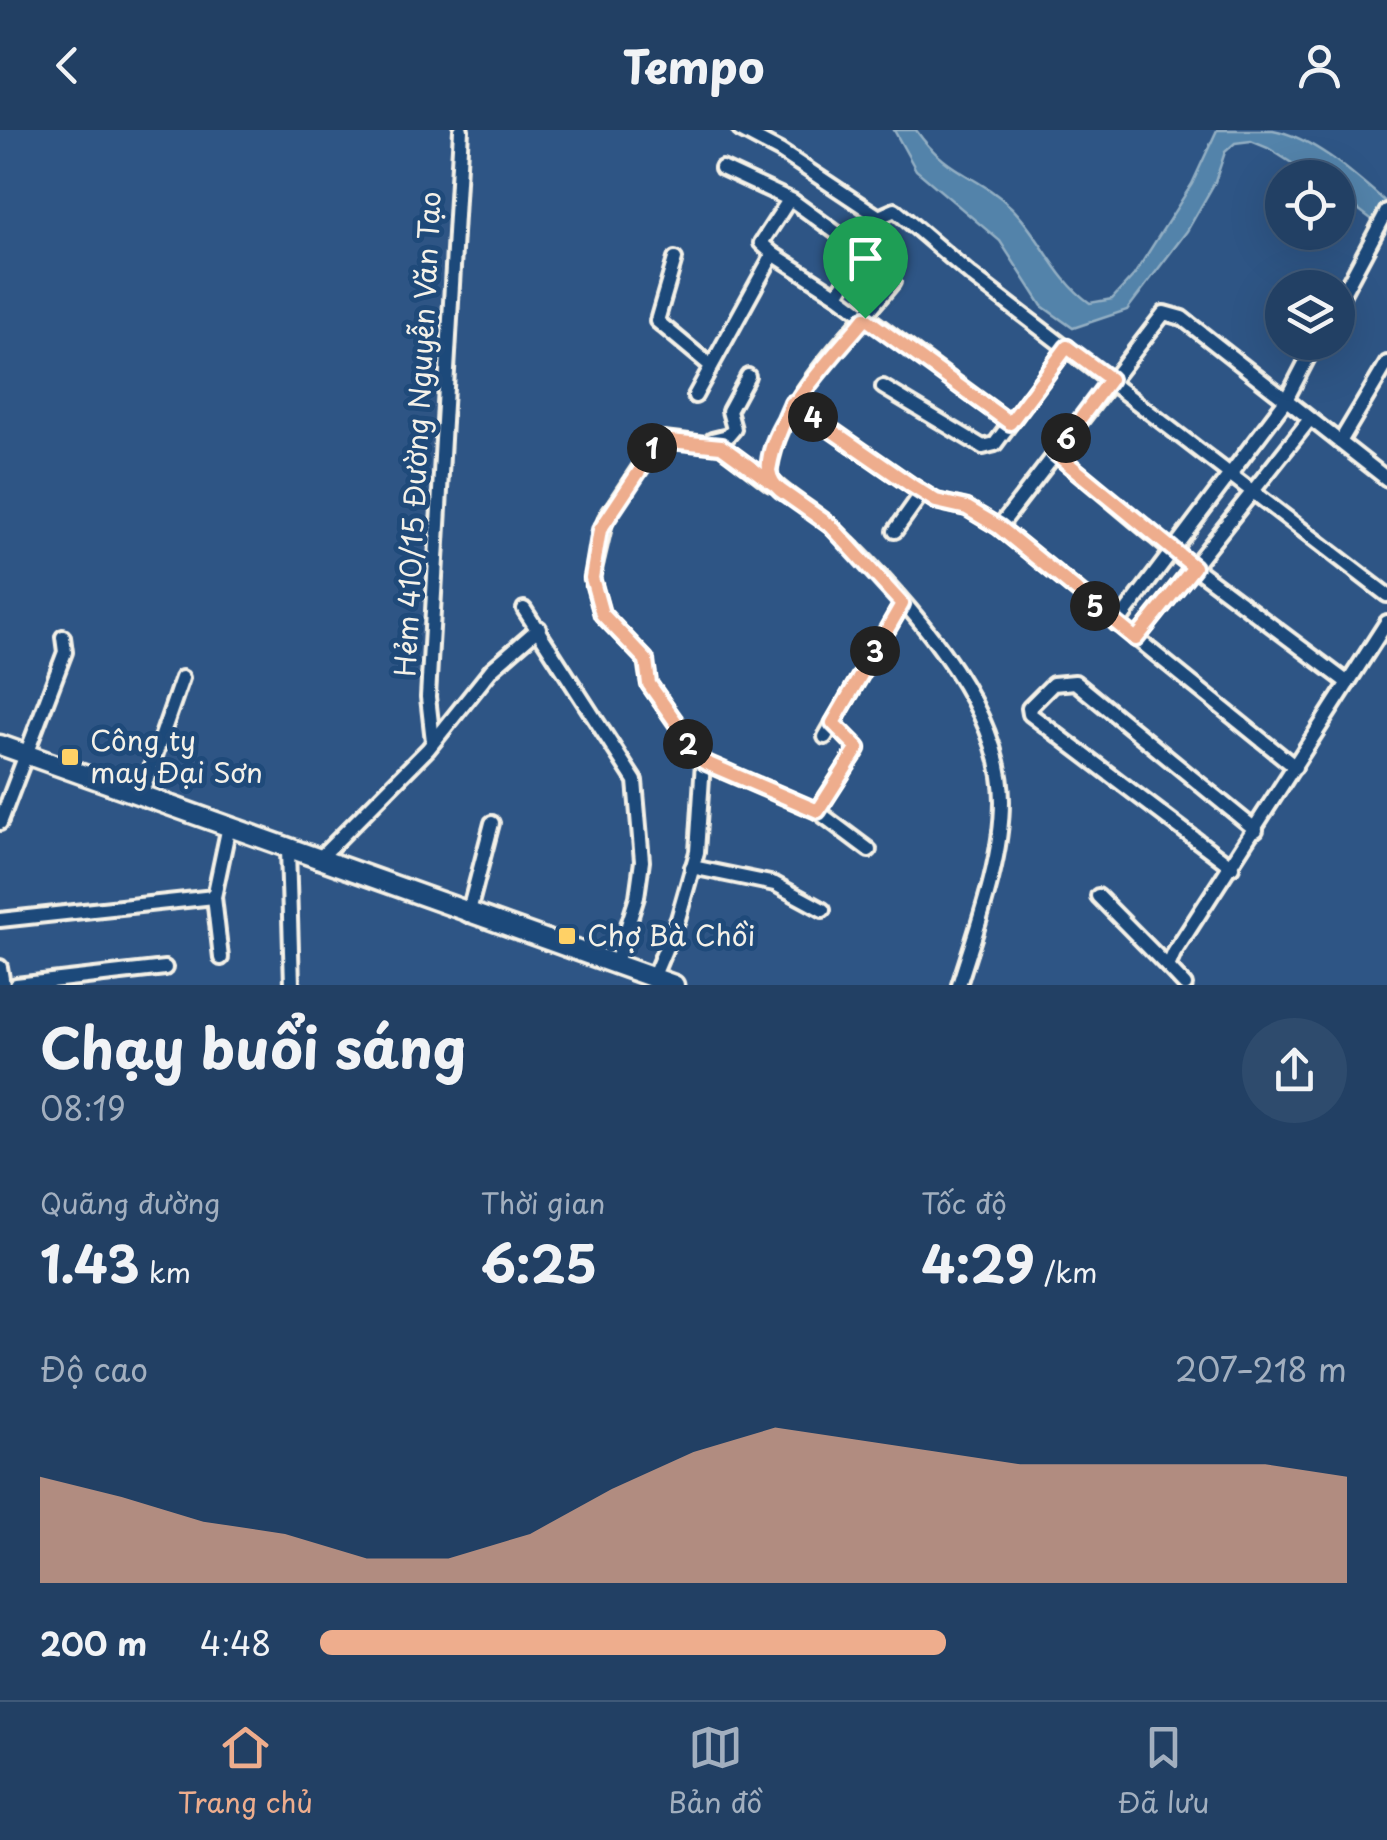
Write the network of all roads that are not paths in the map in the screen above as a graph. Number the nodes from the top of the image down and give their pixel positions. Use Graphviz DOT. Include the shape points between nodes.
graph roads {
  1 [pos="461,130"];
  2 [pos="740,130"];
  3 [pos="722,168"];
  4 [pos="789,200"];
  5 [pos="1387,210"];
  6 [pos="773,254"];
  7 [pos="675,259"];
  8 [pos="1355,270"];
  9 [pos="893,282"];
  10 [pos="837,295"];
  11 [pos="865,318"];
  12 [pos="1067,347"];
  13 [pos="1307,360"];
  14 [pos="1387,364"];
  15 [pos="711,366"];
  16 [pos="748,376"];
  17 [pos="1110,379"];
  18 [pos="883,387"];
  19 [pos="695,396"];
  20 [pos="1286,400"];
  21 [pos="792,403"];
  22 [pos="1310,419"];
  23 [pos="1010,423"];
  24 [pos="702,442"];
  25 [pos="1340,442"];
  26 [pos="1055,453"];
  27 [pos="1232,472"];
  28 [pos="1387,479"];
  29 [pos="776,486"];
  30 [pos="1254,490"];
  31 [pos="922,493"];
  32 [pos="999,527"];
  33 [pos="895,531"];
  34 [pos="1172,551"];
  35 [pos="1194,567"];
  36 [pos="1387,595"];
  37 [pos="902,604"];
  38 [pos="524,609"];
  39 [pos="1387,622"];
  40 [pos="1117,624"];
  41 [pos="538,628"];
  42 [pos="63,637"];
  43 [pos="1136,639"];
  44 [pos="182,678"];
  45 [pos="1348,683"];
  46 [pos="833,723"];
  47 [pos="825,737"];
  48 [pos="433,741"];
  49 [pos="0,745"];
  50 [pos="26,756"];
  51 [pos="704,762"];
  52 [pos="1296,767"];
  53 [pos="142,796"];
  54 [pos="818,811"];
  55 [pos="0,822"];
  56 [pos="492,824"];
  57 [pos="228,826"];
  58 [pos="1256,830"];
  59 [pos="288,849"];
  60 [pos="869,850"];
  61 [pos="317,861"];
  62 [pos="692,867"];
  63 [pos="1232,868"];
  64 [pos="1098,896"];
  65 [pos="214,898"];
  66 [pos="823,910"];
  67 [pos="468,915"];
  68 [pos="0,920"];
  69 [pos="221,958"];
  70 [pos="0,966"];
  71 [pos="615,966"];
  72 [pos="1168,967"];
  73 [pos="165,968"];
  74 [pos="660,982"];
  75 [pos="295,984"];
  76 [pos="3,985"];
  77 [pos="16,985"];
  78 [pos="959,985"];
  79 [pos="1185,985"];
  1 -- 48 [label="street, Hẻm 410/15 Đường Nguyễn Văn Tạo" via="428,696"];
  2 -- 12 [label="street" via="878,218 894,210"];
  3 -- 4 [label="street"];
  4 -- 6 [label="street" via="762,243"];
  4 -- 10 [label="street" via="860,250"];
  5 -- 8 [label="street"];
  6 -- 10 [label="street"];
  6 -- 15 [label="street"];
  7 -- 15 [label="street" via="657,321"];
  9 -- 11 [label="street"];
  10 -- 11 [label="street"];
  11 -- 21 [label="street"];
  11 -- 23 [label="street"];
  12 -- 17 [label="street"];
  12 -- 23 [label="street"];
  13 -- 20 [label="street"];
  14 -- 25 [label="street"];
  15 -- 19 [label="street"];
  16 -- 24 [label="street" via="728,411 734,429"];
  17 -- 20 [label="street" via="1152,323 1172,312"];
  17 -- 26 [label="street"];
  17 -- 27 [label="street"];
  18 -- 23 [label="street" via="984,447 995,444"];
  20 -- 22 [label="street"];
  20 -- 27 [label="street"];
  21 -- 29 [label="street" via="768,472"];
  21 -- 31 [label="street"];
  22 -- 25 [label="street"];
  22 -- 30 [label="street"];
  24 -- 29 [label="street" via="721,446"];
  24 -- 51 [label="street" via="668,438 654,446 600,530 592,578 602,614 646,660 649,684"];
  25 -- 28 [label="street"];
  26 -- 32 [label="street"];
  26 -- 34 [label="street"];
  27 -- 30 [label="street"];
  27 -- 34 [label="street"];
  29 -- 37 [label="street" via="831,526"];
  30 -- 35 [label="street"];
  30 -- 36 [label="street"];
  31 -- 32 [label="street"];
  31 -- 33 [label="street"];
  32 -- 40 [label="street"];
  34 -- 35 [label="street"];
  34 -- 40 [label="street"];
  35 -- 43 [label="street"];
  35 -- 45 [label="street"];
  37 -- 46 [label="street"];
  37 -- 78 [label="street" via="944,652 1000,771 1002,821"];
  38 -- 41 [label="street"];
  39 -- 45 [label="street"];
  40 -- 43 [label="street"];
  41 -- 48 [label="street" via="492,669"];
  41 -- 71 [label="street" via="619,751 640,800 637,897"];
  42 -- 50 [label="street" via="66,648"];
  43 -- 52 [label="street"];
  44 -- 53 [label="street"];
  45 -- 52 [label="street"];
  46 -- 47 [label="street"];
  46 -- 54 [label="street" via="858,748"];
  48 -- 61 [label="street"];
  49 -- 50 [label="main road"];
  50 -- 53 [label="main road"];
  50 -- 55 [label="street"];
  51 -- 54 [label="street"];
  51 -- 62 [label="street"];
  52 -- 58 [label="street"];
  53 -- 57 [label="main road"];
  54 -- 60 [label="street"];
  56 -- 67 [label="street"];
  57 -- 59 [label="main road"];
  57 -- 65 [label="street"];
  58 -- 63 [label="street"];
  58 -- 63 [label="street" via="1075,682 1053,684 1030,708"];
  59 -- 61 [label="main road"];
  59 -- 75 [label="street"];
  61 -- 67 [label="main road"];
  62 -- 66 [label="street" via="775,884"];
  62 -- 74 [label="street"];
  63 -- 72 [label="street"];
  64 -- 72 [label="street"];
  65 -- 68 [label="street"];
  65 -- 69 [label="street"];
  67 -- 71 [label="main road"];
  70 -- 76 [label="street"];
  71 -- 74 [label="main road"];
  72 -- 79 [label="street"];
  73 -- 77 [label="street"];
}
